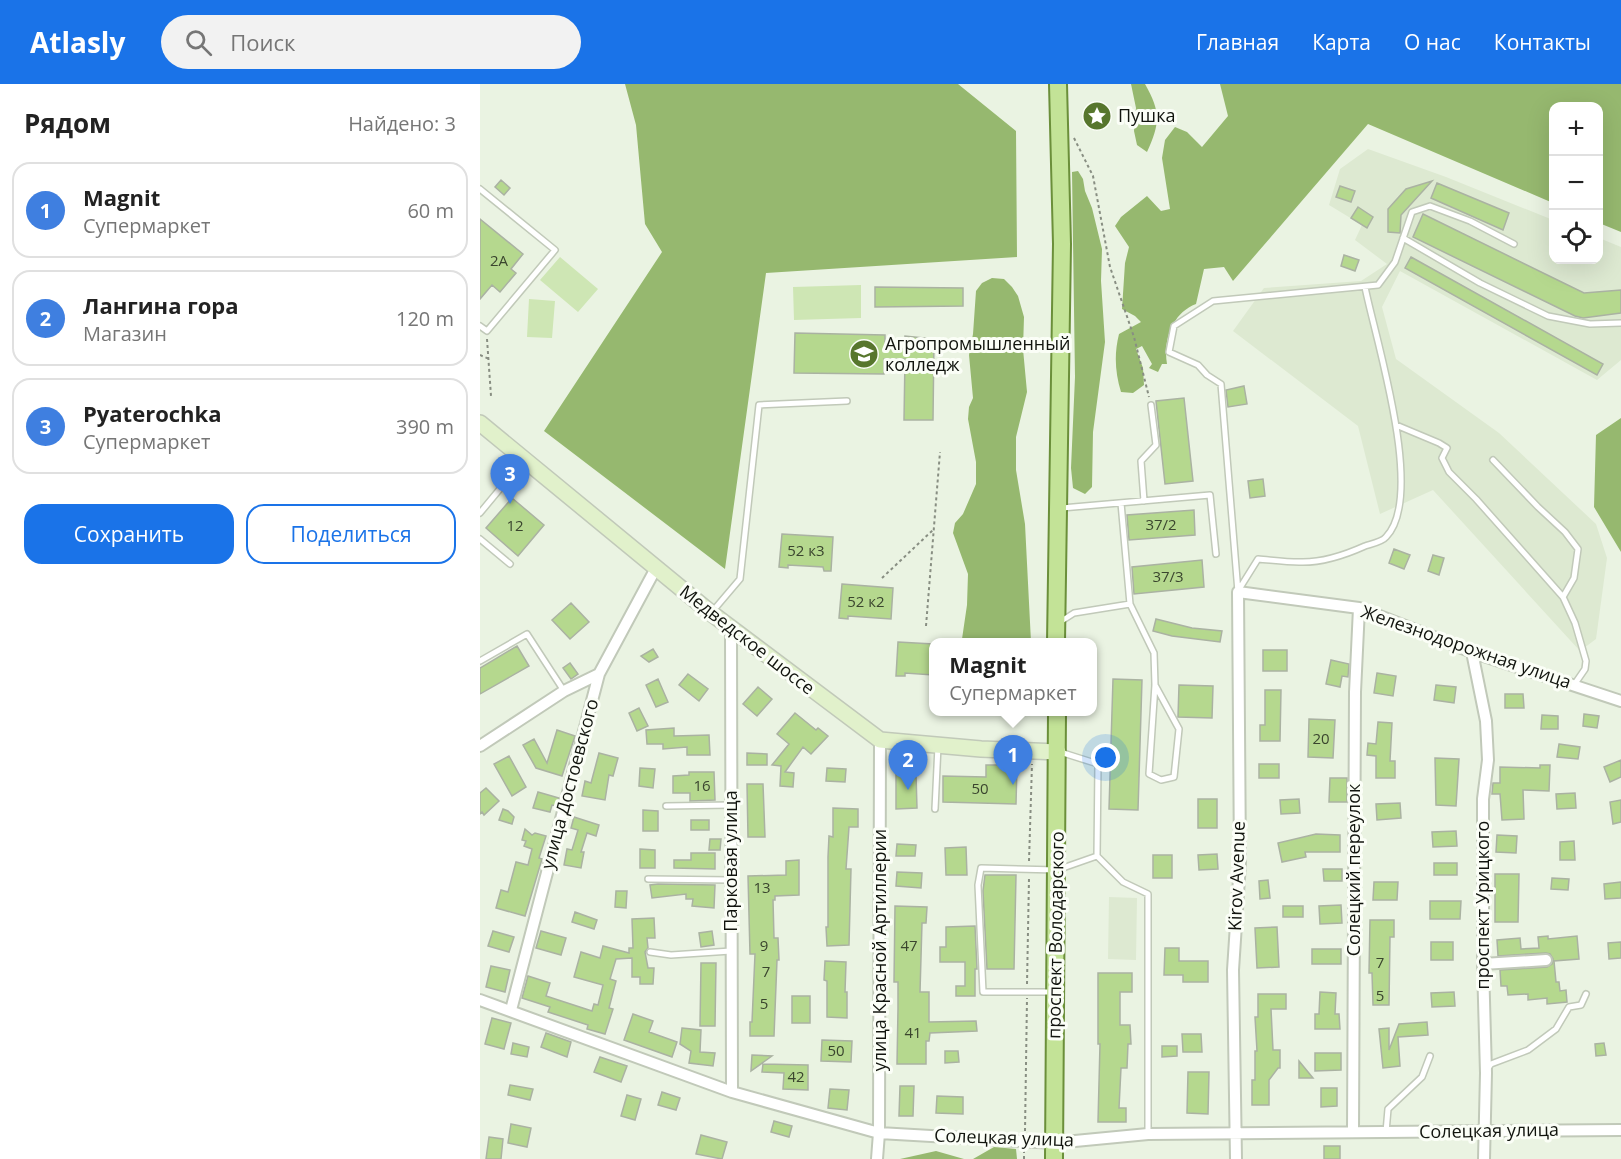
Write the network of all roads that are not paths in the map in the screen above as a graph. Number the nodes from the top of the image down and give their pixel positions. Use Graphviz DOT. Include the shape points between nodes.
graph roads {
  1 [pos="1058,84"];
  2 [pos="480,189"];
  3 [pos="1403,238"];
  4 [pos="1514,244"];
  5 [pos="1365,286"];
  6 [pos="1621,323"];
  7 [pos="480,326"];
  8 [pos="847,401"];
  9 [pos="1151,405"];
  10 [pos="480,423"];
  11 [pos="1396,425"];
  12 [pos="524,459"];
  13 [pos="1493,460"];
  14 [pos="1144,501"];
  15 [pos="1121,503"];
  16 [pos="1057,509"];
  17 [pos="480,513"];
  18 [pos="480,539"];
  19 [pos="1216,554"];
  20 [pos="510,564"];
  21 [pos="656,568"];
  22 [pos="1238,592"];
  23 [pos="1563,597"];
  24 [pos="1130,604"];
  25 [pos="1359,608"];
  26 [pos="711,614"];
  27 [pos="1056,624"];
  28 [pos="731,629"];
  29 [pos="1056,638"];
  30 [pos="1472,652"];
  31 [pos="480,661"];
  32 [pos="598,674"];
  33 [pos="1155,685"];
  34 [pos="1574,685"];
  35 [pos="564,691"];
  36 [pos="1621,701"];
  37 [pos="1057,716"];
  38 [pos="880,740"];
  39 [pos="939,745"];
  40 [pos="480,746"];
  41 [pos="1058,752"];
  42 [pos="731,805"];
  43 [pos="666,806"];
  44 [pos="935,809"];
  45 [pos="1097,856"];
  46 [pos="1057,870"];
  47 [pos="648,879"];
  48 [pos="731,880"];
  49 [pos="731,951"];
  50 [pos="650,952"];
  51 [pos="1546,960"];
  52 [pos="1483,964"];
  53 [pos="1056,992"];
  54 [pos="1586,994"];
  55 [pos="480,1000"];
  56 [pos="511,1010"];
  57 [pos="1430,1056"];
  58 [pos="1486,1073"];
  59 [pos="732,1092"];
  60 [pos="1621,1130"];
  61 [pos="1353,1132"];
  62 [pos="1386,1132"];
  63 [pos="1484,1132"];
  64 [pos="879,1133"];
  65 [pos="1235,1133"];
  66 [pos="1148,1134"];
  67 [pos="1054,1151"];
  68 [pos="877,1159"];
  69 [pos="1236,1159"];
  70 [pos="1484,1159"];
  1 -- 16 [label="main road" via="1062,234"];
  2 -- 7 [label="lane" via="555,250 487,331"];
  3 -- 4 [label="lane" via="1412,212 1430,206"];
  3 -- 5 [label="lane" via="1395,262 1378,285"];
  3 -- 6 [label="lane" via="1480,283 1548,316 1590,324"];
  5 -- 11 [label="lane"];
  5 -- 22 [label="lane" via="1213,301 1174,326 1169,352 1198,365 1221,384"];
  8 -- 26 [label="lane" via="759,405 740,579"];
  9 -- 14 [label="lane" via="1156,445 1141,461"];
  10 -- 12 [label="main road, Медведское шоссе"];
  11 -- 22 [label="lane" via="1401,489 1397,517 1386,538 1344,555 1301,563 1258,559"];
  11 -- 23 [label="lane" via="1448,448 1442,458 1449,472"];
  12 -- 17 [label="lane"];
  12 -- 21 [label="main road, Медведское шоссе"];
  13 -- 23 [label="lane" via="1565,531 1578,549 1574,578"];
  14 -- 15 [label="lane"];
  14 -- 19 [label="lane" via="1210,495"];
  15 -- 16 [label="lane"];
  15 -- 24 [label="lane"];
  16 -- 27 [label="main road"];
  18 -- 20 [label="lane"];
  21 -- 26 [label="main road, Медведское шоссе"];
  21 -- 32 [label="street, улица Достоевского"];
  22 -- 25 [label="street, Железнодорожная улица"];
  22 -- 65 [label="street, Kirov Avenue" via="1240,863 1233,970"];
  23 -- 34 [label="lane" via="1586,661"];
  24 -- 27 [label="lane" via="1074,613"];
  24 -- 33 [label="lane" via="1154,653"];
  25 -- 30 [label="street, Железнодорожная улица"];
  25 -- 61 [label="street, Солецкий переулок" via="1355,692"];
  26 -- 28 [label="main road, Медведское шоссе"];
  27 -- 29 [label="main road"];
  28 -- 38 [label="main road, Медведское шоссе"];
  28 -- 42 [label="street, Парковая улица"];
  30 -- 34 [label="street, Железнодорожная улица"];
  30 -- 52 [label="street, проспект Урицкого" via="1486,721 1488,760 1483,799"];
  31 -- 35 [label="lane" via="527,634"];
  32 -- 35 [label="street"];
  32 -- 56 [label="street, улица Достоевского"];
  33 -- 33 [label="lane" via="1149,774 1161,780 1174,777 1179,729"];
  34 -- 36 [label="street, Железнодорожная улица"];
  35 -- 40 [label="street"];
  37 -- 41 [label="main road, проспект Володарского"];
  38 -- 39 [label="main road"];
  38 -- 64 [label="street, улица Красной Артиллерии"];
  39 -- 41 [label="main road"];
  39 -- 44 [label="lane"];
  41 -- 45 [label="lane" via="1098,764"];
  41 -- 46 [label="main road, проспект Володарского"];
  42 -- 43 [label="lane"];
  42 -- 48 [label="street, Парковая улица"];
  45 -- 46 [label="lane"];
  45 -- 66 [label="lane" via="1123,882 1148,894"];
  46 -- 53 [label="main road, проспект Володарского"];
  46 -- 53 [label="lane" via="981,868 978,885 983,992"];
  47 -- 48 [label="lane"];
  48 -- 49 [label="street, Парковая улица"];
  49 -- 50 [label="lane" via="671,955"];
  49 -- 59 [label="street, Парковая улица"];
  51 -- 52 [label="street"];
  52 -- 58 [label="street, проспект Урицкого"];
  53 -- 67 [label="main road, проспект Володарского"];
  54 -- 58 [label="lane" via="1581,1005 1569,1007 1556,1029 1528,1050 1491,1064"];
  55 -- 56 [label="street, Солецкая улица"];
  56 -- 59 [label="street, Солецкая улица"];
  57 -- 62 [label="lane" via="1422,1077 1388,1109"];
  58 -- 63 [label="street, проспект Урицкого"];
  59 -- 64 [label="street, Солецкая улица"];
  60 -- 63 [label="street, Солецкая улица"];
  61 -- 62 [label="street, Солецкая улица"];
  61 -- 65 [label="street, Солецкая улица"];
  62 -- 63 [label="street, Солецкая улица"];
  63 -- 70 [label="street, проспект Урицкого"];
  64 -- 67 [label="street, Солецкая улица" via="1024,1141"];
  64 -- 68 [label="street, улица Красной Артиллерии"];
  65 -- 66 [label="street, Солецкая улица"];
  65 -- 69 [label="street, Kirov Avenue"];
  66 -- 67 [label="street, Солецкая улица"];
}
